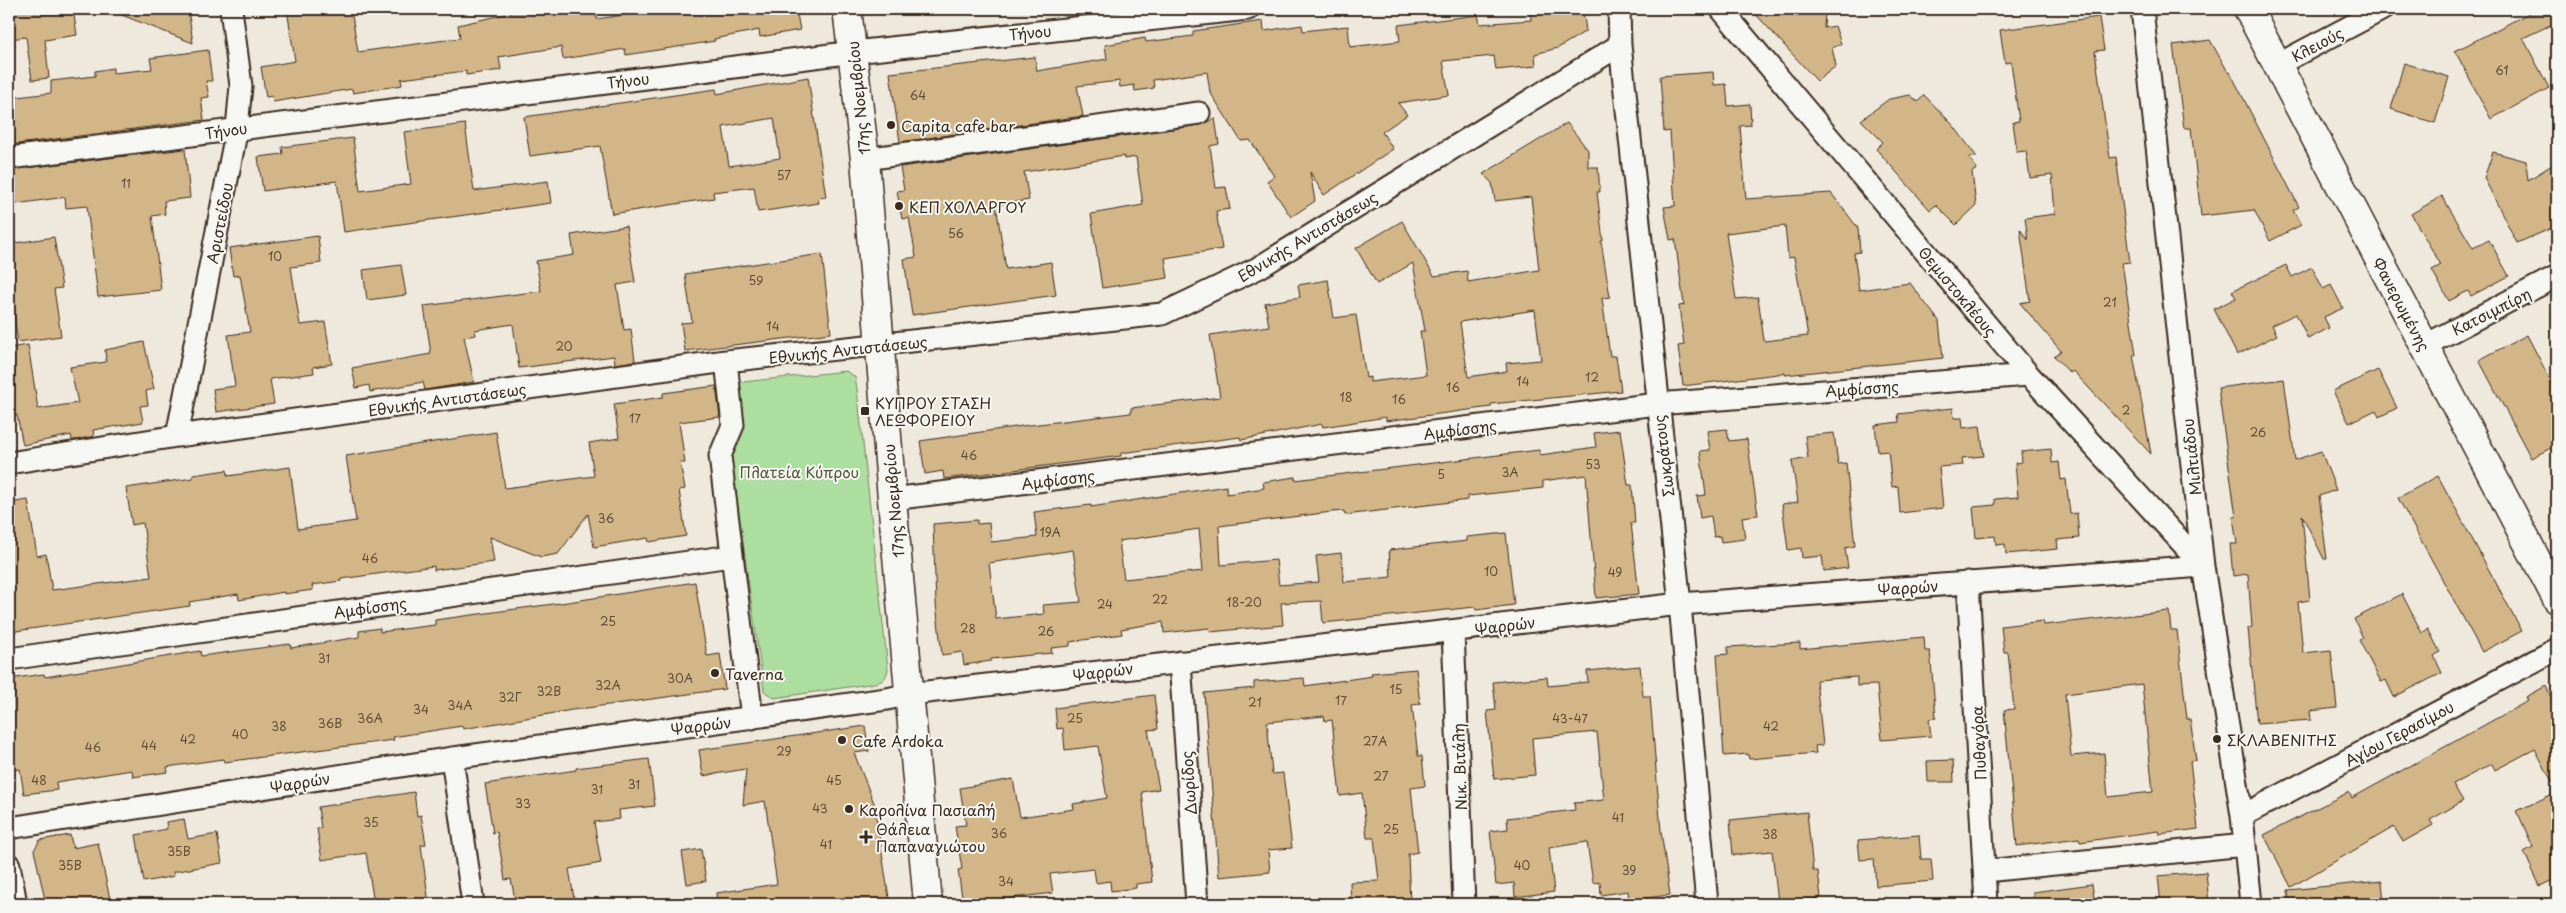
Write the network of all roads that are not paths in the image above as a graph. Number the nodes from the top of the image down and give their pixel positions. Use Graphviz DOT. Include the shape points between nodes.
graph roads {
  1 [pos="231,9"];
  2 [pos="847,9"];
  3 [pos="1248,9"];
  4 [pos="1620,9"];
  5 [pos="1722,9"];
  6 [pos="2142,9"];
  7 [pos="2248,9"];
  8 [pos="2383,9"];
  9 [pos="1620,45"];
  10 [pos="854,52"];
  11 [pos="2277,65"];
  12 [pos="1199,113"];
  13 [pos="237,128"];
  14 [pos="9,158"];
  15 [pos="865,159"];
  16 [pos="2557,276"];
  17 [pos="879,346"];
  18 [pos="2424,346"];
  19 [pos="726,361"];
  20 [pos="2029,375"];
  21 [pos="1657,404"];
  22 [pos="177,436"];
  23 [pos="9,463"];
  24 [pos="892,499"];
  25 [pos="731,556"];
  26 [pos="2203,566"];
  27 [pos="1968,582"];
  28 [pos="2557,599"];
  29 [pos="1680,604"];
  30 [pos="1453,631"];
  31 [pos="2557,649"];
  32 [pos="9,659"];
  33 [pos="1180,662"];
  34 [pos="910,694"];
  35 [pos="752,718"];
  36 [pos="452,758"];
  37 [pos="2242,816"];
  38 [pos="9,828"];
  39 [pos="2245,845"];
  40 [pos="9,865"];
  41 [pos="1985,871"];
  42 [pos="16,904"];
  43 [pos="473,904"];
  44 [pos="928,904"];
  45 [pos="1197,904"];
  46 [pos="1464,904"];
  47 [pos="1707,904"];
  48 [pos="1986,904"];
  49 [pos="2251,904"];
  1 -- 13 [label="street, Αριστείδου" via="241,86"];
  2 -- 10 [label="street, 17ης Νοεμβρίου"];
  3 -- 10 [label="street, Τήνου"];
  4 -- 9 [label="street, Σωκράτους"];
  5 -- 20 [label="street, Θεμιστοκλέους"];
  6 -- 26 [label="street, Μιλτιάδου"];
  7 -- 11 [label="street, Φανερωμένης"];
  8 -- 11 [label="street, Κλειούς"];
  9 -- 17 [label="street, Εθνικής Αντιστάσεως" via="1258,268 1162,314"];
  9 -- 21 [label="street, Σωκράτους"];
  10 -- 13 [label="street, Τήνου"];
  10 -- 15 [label="street, 17ης Νοεμβρίου"];
  11 -- 18 [label="street, Φανερωμένης"];
  12 -- 15 [label="street"];
  13 -- 14 [label="street, Τήνου"];
  13 -- 22 [label="street, Αριστείδου"];
  15 -- 17 [label="street, 17ης Νοεμβρίου"];
  16 -- 18 [label="street, Κατσιμπίρη"];
  17 -- 19 [label="street, Εθνικής Αντιστάσεως"];
  17 -- 24 [label="street, 17ης Νοεμβρίου"];
  18 -- 28 [label="street, Φανερωμένης"];
  19 -- 22 [label="street, Εθνικής Αντιστάσεως"];
  19 -- 25 [label="street" via="733,425 720,456"];
  20 -- 21 [label="street, Αμφίσσης"];
  20 -- 26 [label="street, Θεμιστοκλέους"];
  21 -- 24 [label="street, Αμφίσσης"];
  21 -- 29 [label="street, Σωκράτους"];
  22 -- 23 [label="street, Εθνικής Αντιστάσεως"];
  24 -- 34 [label="street, 17ης Νοεμβρίου"];
  25 -- 32 [label="street, Αμφίσσης"];
  25 -- 35 [label="street"];
  26 -- 27 [label="street, Ψαρρών"];
  26 -- 37 [label="street, Μιλτιάδου"];
  27 -- 29 [label="street, Ψαρρών"];
  27 -- 41 [label="street, Πυθαγόρα"];
  29 -- 30 [label="street, Ψαρρών"];
  29 -- 47 [label="street, Σωκράτους"];
  30 -- 33 [label="street, Ψαρρών"];
  30 -- 46 [label="street, Νικ. Βιτάλη"];
  31 -- 37 [label="street, Αγίου Γερασίμου"];
  33 -- 34 [label="street, Ψαρρών"];
  33 -- 45 [label="street, Δωρίδος"];
  34 -- 35 [label="street, Ψαρρών"];
  34 -- 44 [label="street, 17ης Νοεμβρίου"];
  35 -- 36 [label="street, Ψαρρών"];
  36 -- 38 [label="street, Ψαρρών"];
  36 -- 43 [label="street"];
  37 -- 39 [label="street, Μιλτιάδου"];
  39 -- 41 [label="street"];
  39 -- 49 [label="street, Μιλτιάδου"];
  40 -- 42 [label="street"];
  41 -- 48 [label="street, Πυθαγόρα"];
}
